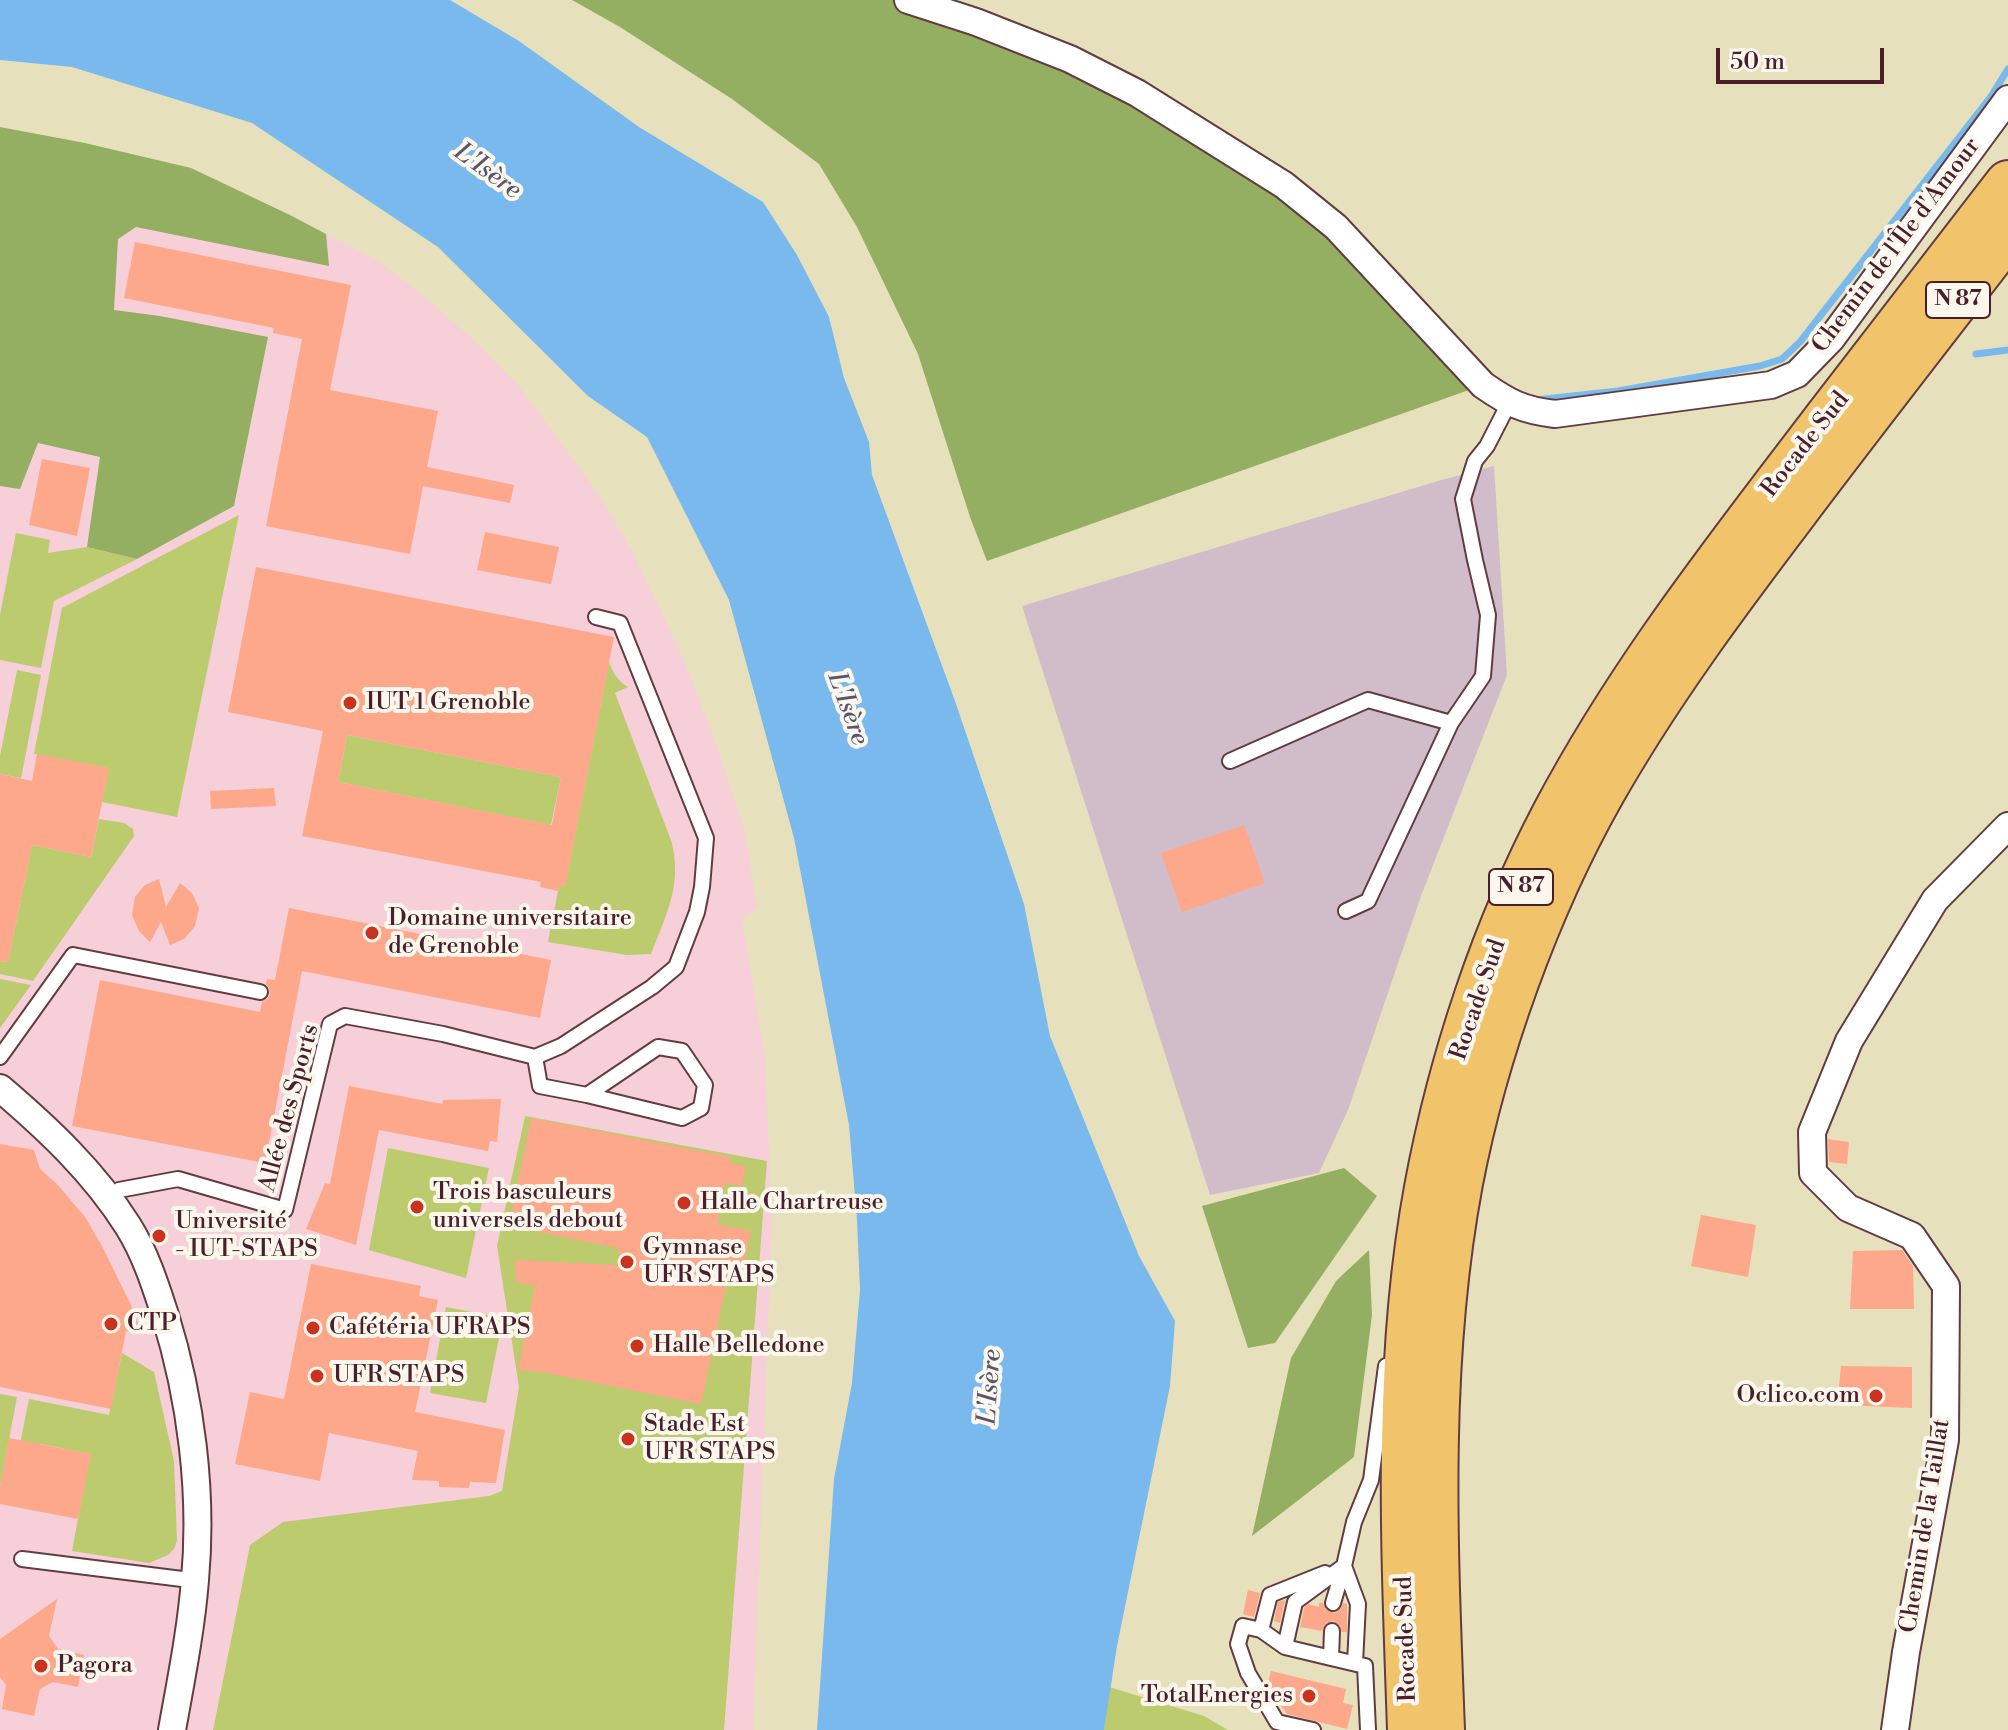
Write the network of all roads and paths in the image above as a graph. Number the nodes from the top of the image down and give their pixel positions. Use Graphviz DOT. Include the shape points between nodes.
graph roads {
  1 [pos="908,0"];
  2 [pos="2008,99"];
  3 [pos="2008,183"];
  4 [pos="2008,235"];
  5 [pos="1509,403"];
  6 [pos="596,617"];
  7 [pos="1451,723"];
  8 [pos="1230,761"];
  9 [pos="2008,826"];
  10 [pos="1346,911"];
  11 [pos="260,992"];
  12 [pos="0,1057"];
  13 [pos="535,1057"];
  14 [pos="0,1088"];
  15 [pos="587,1095"];
  16 [pos="1436,1144"];
  17 [pos="108,1197"];
  18 [pos="1398,1284"];
  19 [pos="1388,1352"];
  20 [pos="22,1559"];
  21 [pos="1344,1566"];
  22 [pos="196,1576"];
  23 [pos="1333,1603"];
  24 [pos="1261,1630"];
  25 [pos="1332,1631"];
  26 [pos="1285,1647"];
  27 [pos="1331,1658"];
  28 [pos="1355,1663"];
  29 [pos="172,1730"];
  30 [pos="1313,1730"];
  31 [pos="1368,1730"];
  32 [pos="1410,1730"];
  33 [pos="1442,1730"];
  34 [pos="1895,1730"];
  1 -- 5 [label="street, Chemin de l'Île d'Amour" via="1070,59 1137,93 1284,185 1336,227 1483,385"];
  2 -- 5 [label="street, Chemin de l'Île d'Amour" via="1831,339 1797,374 1771,385 1555,414"];
  3 -- 16 [label="highway, Rocade Sud / N 87" via="1726,550 1595,741 1499,937 1470,1018"];
  4 -- 33 [label="highway, Rocade Sud / N 87" via="1732,595 1660,698 1582,829 1529,949 1469,1140 1443,1301 1434,1490"];
  5 -- 7 [label="lane" via="1475,461 1463,499 1488,615 1483,676"];
  6 -- 13 [label="lane" via="620,623 706,838 702,887 676,967 561,1046"];
  7 -- 8 [label="lane" via="1368,700"];
  7 -- 10 [label="lane" via="1368,901"];
  9 -- 34 [label="street, Chemin de la Taillat" via="1935,900 1849,1041 1812,1132 1813,1173 1848,1208 1912,1236 1946,1286 1945,1440"];
  11 -- 12 [label="lane" via="73,955"];
  13 -- 15 [label="lane" via="540,1086"];
  13 -- 17 [label="lane, Allée des Sports" via="345,1016 330,1024 285,1210 178,1179 119,1190"];
  14 -- 17 [label="street" via="42,1124"];
  15 -- 15 [label="lane" via="682,1118 701,1108 705,1085 682,1051 658,1047"];
  16 -- 18 [label="lane"];
  16 -- 32 [label="highway, Rocade Sud / N 87" via="1406,1365 1403,1495"];
  17 -- 22 [label="street" via="155,1281 175,1348 197,1491"];
  19 -- 21 [label="lane" via="1371,1480"];
  20 -- 22 [label="lane" via="182,1579"];
  21 -- 23 [label="lane"];
  21 -- 24 [label="lane" via="1270,1595"];
  21 -- 26 [label="lane" via="1295,1602"];
  21 -- 28 [label="lane" via="1358,1604"];
  22 -- 29 [label="street"];
  24 -- 26 [label="lane"];
  24 -- 30 [label="lane" via="1243,1626 1238,1644 1248,1673 1277,1722"];
  25 -- 27 [label="lane"];
  26 -- 27 [label="lane"];
  27 -- 28 [label="lane"];
  28 -- 31 [label="lane" via="1365,1666"];
}
